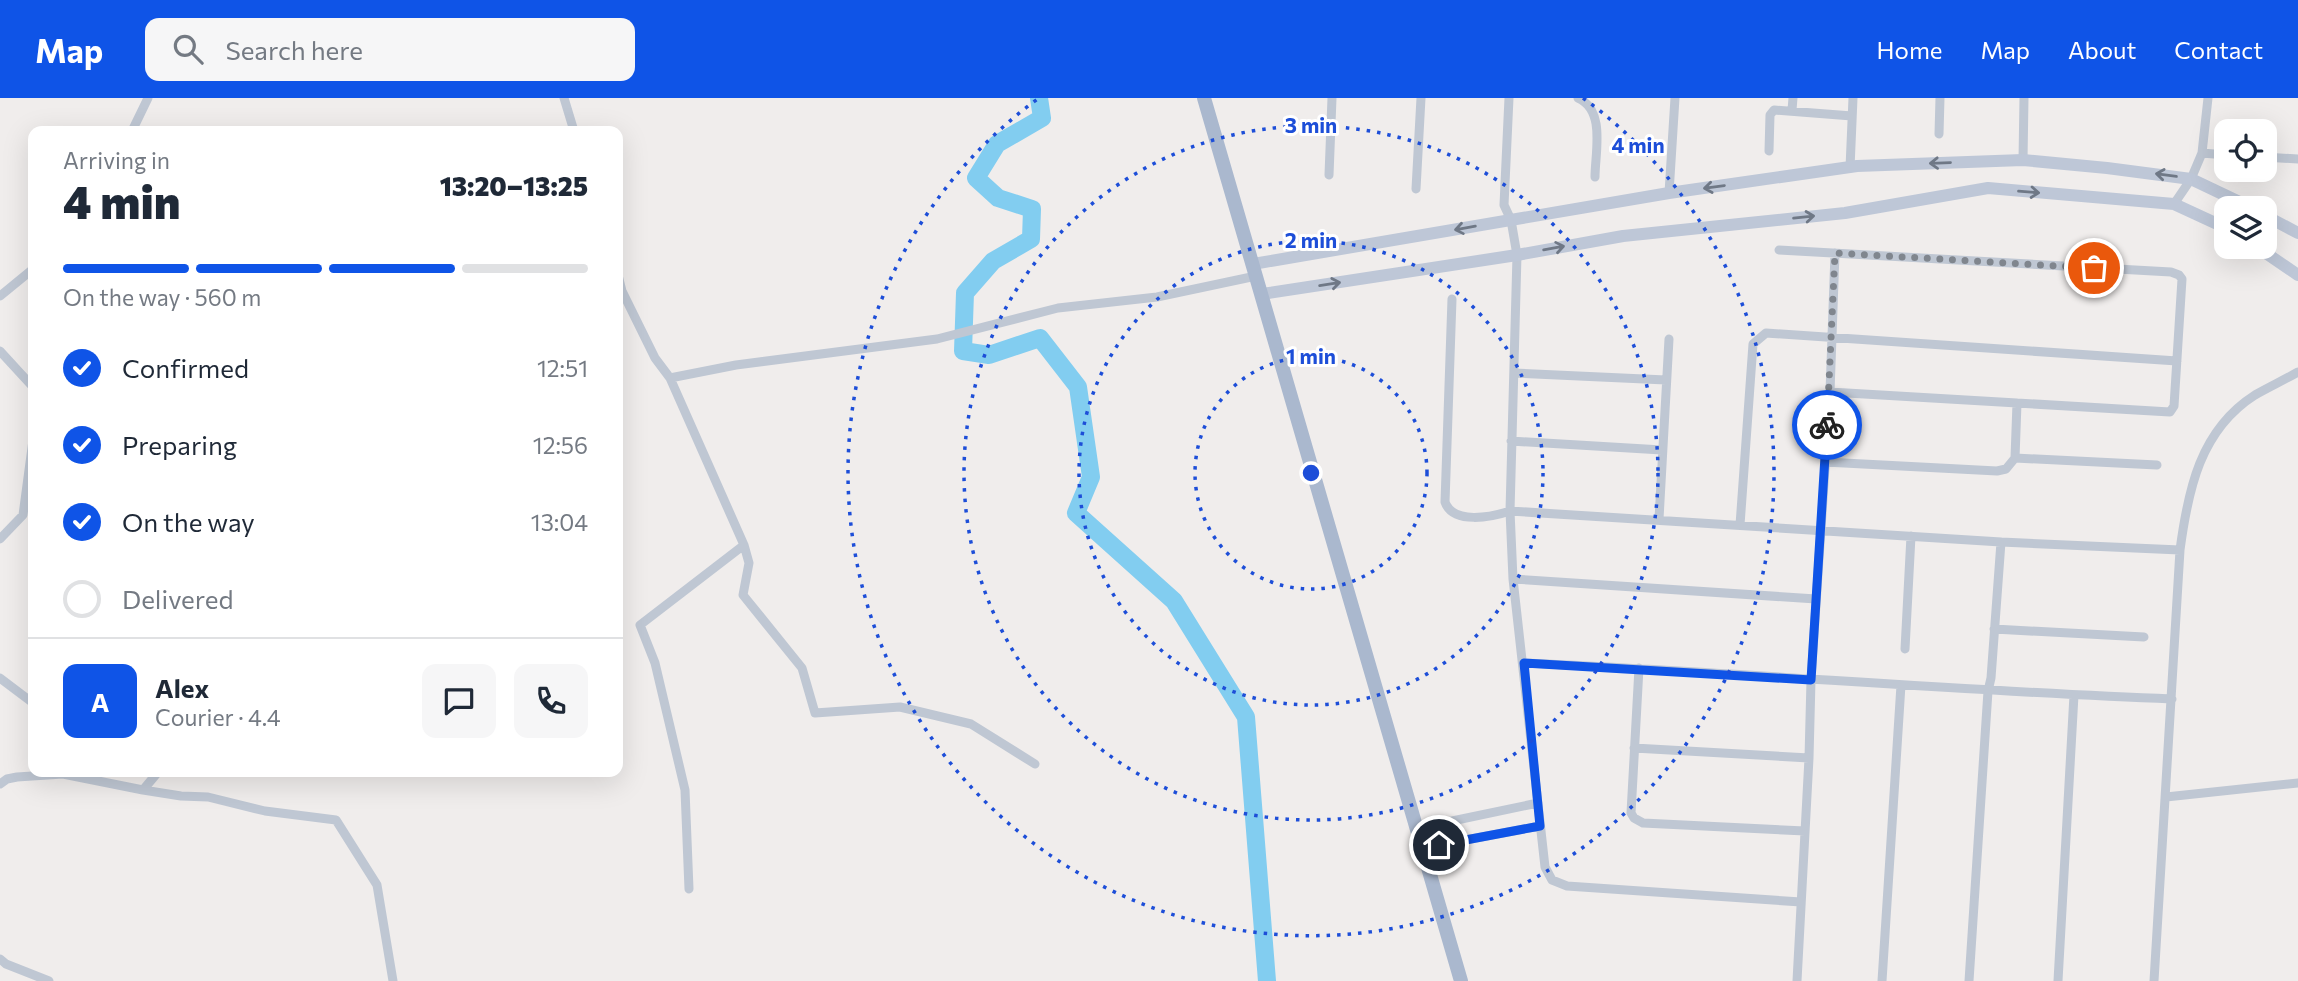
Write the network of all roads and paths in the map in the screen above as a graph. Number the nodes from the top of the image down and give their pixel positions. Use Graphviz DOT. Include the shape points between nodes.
graph roads {
  1 [pos="148,98"];
  2 [pos="564,98"];
  3 [pos="1204,98"];
  4 [pos="1332,98"];
  5 [pos="1421,98"];
  6 [pos="1509,98"];
  7 [pos="1578,98"];
  8 [pos="1675,98"];
  9 [pos="1793,98"];
  10 [pos="1853,98"];
  11 [pos="1940,98"];
  12 [pos="2024,98"];
  13 [pos="2208,98"];
  14 [pos="1792,110"];
  15 [pos="1852,116"];
  16 [pos="134,126"];
  17 [pos="572,126"];
  18 [pos="1939,134"];
  19 [pos="1769,151"];
  20 [pos="2202,153"];
  21 [pos="2214,154"];
  22 [pos="2277,158"];
  23 [pos="2298,159"];
  24 [pos="2023,160"];
  25 [pos="1850,168"];
  26 [pos="1329,175"];
  27 [pos="1595,177"];
  28 [pos="2191,179"];
  29 [pos="1416,189"];
  30 [pos="1668,193"];
  31 [pos="2227,196"];
  32 [pos="2174,204"];
  33 [pos="1511,220"];
  34 [pos="2214,222"];
  35 [pos="2277,222"];
  36 [pos="2298,233"];
  37 [pos="1779,250"];
  38 [pos="1835,253"];
  39 [pos="1517,255"];
  40 [pos="2275,259"];
  41 [pos="1255,270"];
  42 [pos="28,273"];
  43 [pos="2298,275"];
  44 [pos="1262,294"];
  45 [pos="0,296"];
  46 [pos="623,296"];
  47 [pos="1452,299"];
  48 [pos="1668,339"];
  49 [pos="1832,339"];
  50 [pos="0,351"];
  51 [pos="2177,360"];
  52 [pos="2298,372"];
  53 [pos="1514,373"];
  54 [pos="670,378"];
  55 [pos="1666,380"];
  56 [pos="28,382"];
  57 [pos="1830,392"];
  58 [pos="2017,403"];
  59 [pos="1511,441"];
  60 [pos="1662,450"];
  61 [pos="2015,458"];
  62 [pos="1825,462"];
  63 [pos="2157,465"];
  64 [pos="28,478"];
  65 [pos="28,511"];
  66 [pos="1510,511"];
  67 [pos="23,515"];
  68 [pos="1659,519"];
  69 [pos="1740,525"];
  70 [pos="1821,531"];
  71 [pos="1911,536"];
  72 [pos="0,539"];
  73 [pos="2001,542"];
  74 [pos="744,545"];
  75 [pos="2180,550"];
  76 [pos="1513,579"];
  77 [pos="1816,599"];
  78 [pos="1994,629"];
  79 [pos="2144,637"];
  80 [pos="1905,649"];
  81 [pos="1524,663"];
  82 [pos="1639,668"];
  83 [pos="0,678"];
  84 [pos="1811,680"];
  85 [pos="1901,685"];
  86 [pos="1988,691"];
  87 [pos="2074,695"];
  88 [pos="28,699"];
  89 [pos="2172,699"];
  90 [pos="1634,748"];
  91 [pos="1809,758"];
  92 [pos="1035,764"];
  93 [pos="28,776"];
  94 [pos="78,777"];
  95 [pos="154,777"];
  96 [pos="2298,783"];
  97 [pos="0,784"];
  98 [pos="143,790"];
  99 [pos="2166,797"];
  100 [pos="1538,803"];
  101 [pos="1433,825"];
  102 [pos="1540,826"];
  103 [pos="1805,831"];
  104 [pos="1439,845"];
  105 [pos="689,889"];
  106 [pos="1801,902"];
  107 [pos="0,959"];
  108 [pos="49,981"];
  109 [pos="393,981"];
  110 [pos="1461,981"];
  111 [pos="1797,981"];
  112 [pos="1882,981"];
  113 [pos="1969,981"];
  114 [pos="2059,981"];
  115 [pos="2154,981"];
  1 -- 16 [label="street"];
  2 -- 17 [label="street"];
  3 -- 41 [label="main road"];
  4 -- 26 [label="street"];
  5 -- 29 [label="street"];
  6 -- 33 [label="street" via="1504,205"];
  7 -- 27 [label="street" via="1590,106 1596,122"];
  8 -- 30 [label="street"];
  9 -- 14 [label="street"];
  10 -- 15 [label="street"];
  11 -- 18 [label="street"];
  12 -- 24 [label="street"];
  13 -- 20 [label="street"];
  14 -- 15 [label="street"];
  14 -- 19 [label="street" via="1774,110 1770,115"];
  15 -- 25 [label="street"];
  20 -- 21 [label="street"];
  20 -- 28 [label="street"];
  22 -- 23 [label="street"];
  24 -- 25 [label="street, one-way"];
  28 -- 24 [label="street, one-way"];
  25 -- 30 [label="street, one-way"];
  28 -- 31 [label="street"];
  28 -- 32 [label="street"];
  30 -- 33 [label="street"];
  32 -- 34 [label="street"];
  39 -- 32 [label="street, one-way" via="1623,236 1845,213 1988,188"];
  33 -- 39 [label="street"];
  33 -- 41 [label="street, one-way"];
  35 -- 36 [label="street"];
  37 -- 38 [label="street"];
  38 -- 49 [label="street"];
  38 -- 51 [label="street" via="2171,272 2182,279"];
  44 -- 39 [label="street, one-way"];
  39 -- 53 [label="street"];
  40 -- 43 [label="street"];
  41 -- 44 [label="main road"];
  41 -- 54 [label="street" via="1157,297 1058,308 937,340 736,365"];
  42 -- 45 [label="street"];
  44 -- 110 [label="main road"];
  46 -- 54 [label="street"];
  47 -- 66 [label="street" via="1445,502 1453,514 1463,516"];
  48 -- 55 [label="street"];
  49 -- 51 [label="street"];
  49 -- 57 [label="street"];
  49 -- 69 [label="street" via="1766,333 1753,344"];
  50 -- 56 [label="street"];
  51 -- 58 [label="street" via="2170,412"];
  52 -- 75 [label="street" via="2253,396 2226,419 2212,439 2189,491"];
  53 -- 55 [label="street"];
  53 -- 59 [label="street"];
  54 -- 74 [label="street"];
  55 -- 60 [label="street"];
  57 -- 58 [label="street"];
  57 -- 62 [label="street"];
  58 -- 61 [label="street"];
  59 -- 60 [label="street"];
  59 -- 66 [label="street"];
  60 -- 68 [label="street"];
  61 -- 62 [label="street" via="2006,469 1997,471"];
  61 -- 63 [label="street"];
  62 -- 70 [label="street"];
  64 -- 67 [label="street"];
  65 -- 67 [label="street"];
  66 -- 68 [label="street"];
  66 -- 76 [label="street"];
  67 -- 72 [label="street"];
  68 -- 69 [label="street"];
  69 -- 70 [label="street"];
  70 -- 71 [label="street"];
  70 -- 77 [label="street"];
  71 -- 73 [label="street"];
  71 -- 80 [label="street"];
  73 -- 75 [label="street"];
  73 -- 78 [label="street"];
  74 -- 92 [label="street" via="749,563 743,595 802,668 814,713 900,707 971,723"];
  74 -- 105 [label="street" via="640,625 655,663 685,790"];
  75 -- 89 [label="street"];
  76 -- 77 [label="street"];
  76 -- 81 [label="street"];
  77 -- 84 [label="street"];
  78 -- 79 [label="street"];
  78 -- 86 [label="street"];
  81 -- 82 [label="street"];
  81 -- 100 [label="street"];
  82 -- 84 [label="street"];
  82 -- 90 [label="street"];
  83 -- 88 [label="street"];
  84 -- 85 [label="street"];
  84 -- 91 [label="street"];
  85 -- 86 [label="street"];
  85 -- 112 [label="street"];
  86 -- 87 [label="street"];
  86 -- 113 [label="street"];
  87 -- 89 [label="street"];
  87 -- 114 [label="street"];
  89 -- 99 [label="street"];
  90 -- 91 [label="street"];
  90 -- 103 [label="street" via="1631,813 1638,822"];
  91 -- 103 [label="street"];
  93 -- 97 [label="street"];
  94 -- 98 [label="street"];
  95 -- 98 [label="street"];
  96 -- 99 [label="street"];
  98 -- 109 [label="street" via="336,820 377,885"];
  99 -- 115 [label="street"];
  100 -- 101 [label="street"];
  100 -- 102 [label="street"];
  102 -- 104 [label="street"];
  102 -- 106 [label="street" via="1545,867 1552,880 1567,886"];
  103 -- 106 [label="street"];
  106 -- 111 [label="street"];
  107 -- 108 [label="street"];
}
